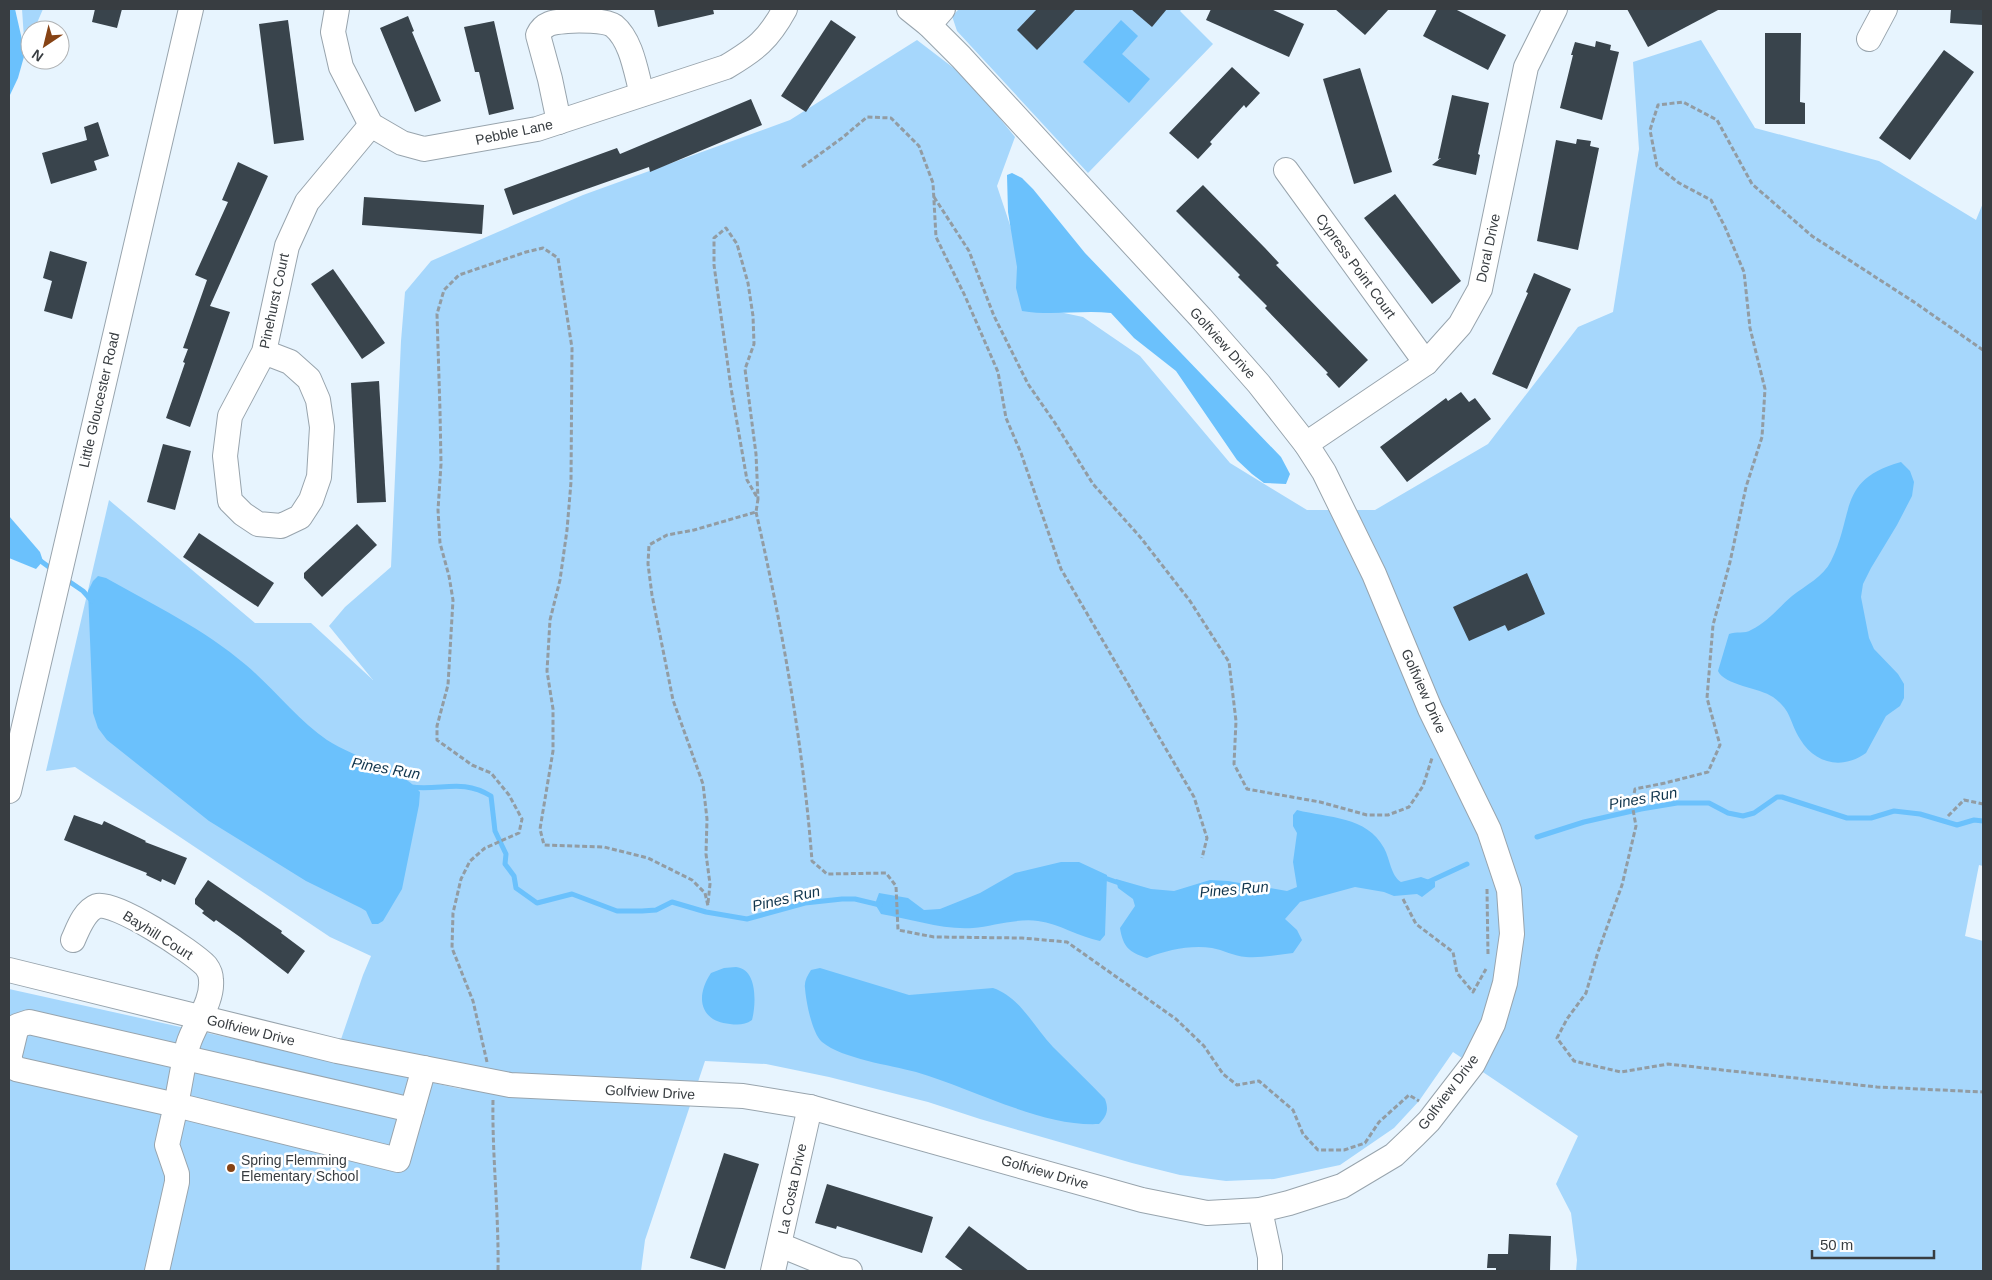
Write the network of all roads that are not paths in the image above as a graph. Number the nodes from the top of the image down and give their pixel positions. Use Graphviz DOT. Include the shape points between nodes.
graph roads {
  1 [pos="191,9"];
  2 [pos="337,9"];
  3 [pos="785,9"];
  4 [pos="909,9"];
  5 [pos="1553,9"];
  6 [pos="1885,9"];
  7 [pos="936,17"];
  8 [pos="1869,39"];
  9 [pos="642,94"];
  10 [pos="559,122"];
  11 [pos="371,125"];
  12 [pos="1286,170"];
  13 [pos="264,352"];
  14 [pos="1426,363"];
  15 [pos="1306,444"];
  16 [pos="9,791"];
  17 [pos="73,940"];
  18 [pos="9,970"];
  19 [pos="200,1017"];
  20 [pos="186,1058"];
  21 [pos="9,1060"];
  22 [pos="424,1068"];
  23 [pos="176,1105"];
  24 [pos="810,1107"];
  25 [pos="412,1110"];
  26 [pos="1260,1210"];
  27 [pos="780,1245"];
  28 [pos="157,1271"];
  29 [pos="772,1271"];
  30 [pos="850,1271"];
  31 [pos="1270,1271"];
  1 -- 16 [label="street, Little Gloucester Road"];
  2 -- 11 [label="street" via="333,32 341,68"];
  3 -- 9 [label="street, Pebble Lane" via="775,27 755,50 726,67"];
  4 -- 7 [label="street, Golfview Drive"];
  5 -- 14 [label="street, Doral Drive" via="1526,67 1480,289 1460,326"];
  6 -- 8 [label="street"];
  7 -- 15 [label="street, Golfview Drive" via="962,57 1201,318"];
  9 -- 10 [label="street, Pebble Lane"];
  9 -- 10 [label="street" via="627,47 612,25 575,20 549,23 541,28 538,35"];
  10 -- 11 [label="street, Pebble Lane" via="424,149 402,143"];
  11 -- 13 [label="street, Pinehurst Court" via="307,202 287,246"];
  12 -- 14 [label="street, Cypress Point Court"];
  13 -- 13 [label="street, Pinehurst Court" via="230,416 225,456 230,501 258,524 281,526 300,517 312,500 319,477 322,427 318,400 309,379 290,362"];
  14 -- 15 [label="street, Doral Drive"];
  15 -- 26 [label="street, Golfview Drive" via="1324,472 1374,574 1430,709 1490,830 1509,890 1512,934 1505,983 1493,1024 1473,1064 1429,1121 1394,1155 1342,1186"];
  17 -- 19 [label="street, Bayhill Court" via="90,910 101,906 115,908 166,937 201,962 210,973 210,992"];
  18 -- 19 [label="street, Golfview Drive"];
  19 -- 20 [label="street" via="188,1044"];
  19 -- 22 [label="street, Golfview Drive" via="336,1051"];
  20 -- 21 [label="street" via="29,1022 18,1026"];
  20 -- 23 [label="street"];
  20 -- 25 [label="street"];
  21 -- 23 [label="street" via="16,1069"];
  22 -- 24 [label="street, Golfview Drive" via="510,1085 742,1096"];
  22 -- 25 [label="street"];
  23 -- 25 [label="street" via="398,1160"];
  23 -- 28 [label="street" via="166,1145 177,1182"];
  24 -- 26 [label="street, Golfview Drive" via="1142,1200 1207,1213"];
  24 -- 27 [label="street, La Costa Drive"];
  26 -- 31 [label="street"];
  27 -- 29 [label="street, La Costa Drive"];
  27 -- 30 [label="street"];
}
